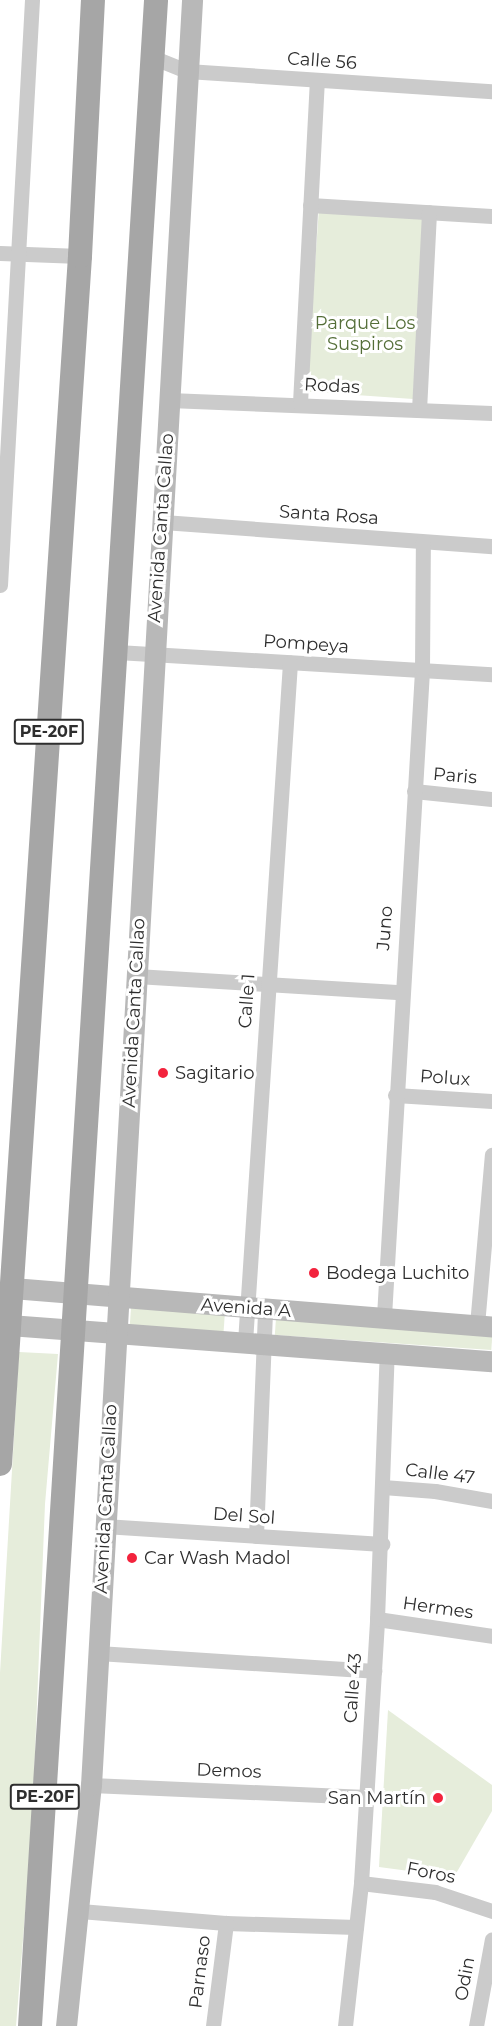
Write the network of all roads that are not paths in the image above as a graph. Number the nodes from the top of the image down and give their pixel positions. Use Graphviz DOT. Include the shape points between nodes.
graph roads {
  1 [pos="32,0"];
  2 [pos="93,0"];
  3 [pos="156,0"];
  4 [pos="192,0"];
  5 [pos="152,57"];
  6 [pos="187,71"];
  7 [pos="317,80"];
  8 [pos="492,91"];
  9 [pos="310,205"];
  10 [pos="429,212"];
  11 [pos="492,216"];
  12 [pos="0,253"];
  13 [pos="16,254"];
  14 [pos="80,256"];
  15 [pos="170,400"];
  16 [pos="300,403"];
  17 [pos="419,410"];
  18 [pos="492,413"];
  19 [pos="163,522"];
  20 [pos="423,542"];
  21 [pos="492,546"];
  22 [pos="0,583"];
  23 [pos="117,652"];
  24 [pos="153,653"];
  25 [pos="290,662"];
  26 [pos="422,670"];
  27 [pos="492,674"];
  28 [pos="414,791"];
  29 [pos="492,799"];
  30 [pos="136,976"];
  31 [pos="267,982"];
  32 [pos="401,992"];
  33 [pos="395,1095"];
  34 [pos="492,1101"];
  35 [pos="492,1155"];
  36 [pos="6,1288"];
  37 [pos="76,1294"];
  38 [pos="118,1298"];
  39 [pos="256,1310"];
  40 [pos="384,1316"];
  41 [pos="5,1325"];
  42 [pos="484,1326"];
  43 [pos="73,1330"];
  44 [pos="116,1332"];
  45 [pos="255,1343"];
  46 [pos="387,1352"];
  47 [pos="492,1361"];
  48 [pos="0,1464"];
  49 [pos="383,1487"];
  50 [pos="492,1501"];
  51 [pos="104,1526"];
  52 [pos="256,1536"];
  53 [pos="382,1544"];
  54 [pos="378,1619"];
  55 [pos="492,1636"];
  56 [pos="98,1653"];
  57 [pos="374,1671"];
  58 [pos="91,1785"];
  59 [pos="366,1797"];
  60 [pos="361,1883"];
  61 [pos="80,1911"];
  62 [pos="492,1911"];
  63 [pos="226,1923"];
  64 [pos="356,1927"];
  65 [pos="492,1939"];
  66 [pos="30,2026"];
  67 [pos="66,2026"];
  68 [pos="213,2026"];
  69 [pos="345,2026"];
  70 [pos="476,2026"];
  1 -- 13 [label="street"];
  2 -- 14 [label="main road, PE-20F"];
  3 -- 5 [label="main road, Avenida Canta Callao / PE-20F"];
  4 -- 6 [label="street, Avenida Canta Callao"];
  5 -- 6 [label="street, Calle 56"];
  5 -- 23 [label="main road, Avenida Canta Callao / PE-20F"];
  6 -- 7 [label="street, Calle 56"];
  6 -- 15 [label="street, Avenida Canta Callao"];
  7 -- 8 [label="street, Calle 56"];
  7 -- 9 [label="street"];
  9 -- 10 [label="street"];
  9 -- 16 [label="street"];
  10 -- 11 [label="street"];
  10 -- 17 [label="street"];
  12 -- 13 [label="street"];
  13 -- 14 [label="street"];
  13 -- 22 [label="street"];
  14 -- 36 [label="main road, PE-20F"];
  15 -- 16 [label="street, Rodas"];
  15 -- 19 [label="street, Avenida Canta Callao"];
  16 -- 17 [label="street, Rodas"];
  17 -- 18 [label="street, Rodas"];
  19 -- 20 [label="street, Santa Rosa"];
  19 -- 24 [label="street, Avenida Canta Callao"];
  20 -- 21 [label="street, Santa Rosa"];
  20 -- 26 [label="street, Juno"];
  23 -- 24 [label="street, Pompeya"];
  23 -- 37 [label="main road, Avenida Canta Callao / PE-20F"];
  24 -- 25 [label="street, Pompeya"];
  24 -- 30 [label="street, Avenida Canta Callao"];
  25 -- 26 [label="street, Pompeya"];
  25 -- 31 [label="street, Calle 1"];
  26 -- 27 [label="street, Pompeya"];
  26 -- 28 [label="street, Juno"];
  28 -- 29 [label="street, Paris"];
  28 -- 32 [label="street, Juno"];
  30 -- 31 [label="street"];
  30 -- 38 [label="street, Avenida Canta Callao"];
  31 -- 32 [label="street"];
  31 -- 39 [label="street, Calle 1"];
  32 -- 33 [label="street, Juno"];
  33 -- 34 [label="street, Polux"];
  33 -- 40 [label="street, Juno"];
  35 -- 42 [label="street"];
  36 -- 37 [label="street, Avenida A"];
  36 -- 41 [label="main road, PE-20F"];
  37 -- 38 [label="street, Avenida A"];
  37 -- 43 [label="main road, Avenida Canta Callao / PE-20F"];
  38 -- 39 [label="street, Avenida A"];
  38 -- 44 [label="street, Avenida Canta Callao"];
  39 -- 40 [label="street, Avenida A"];
  39 -- 45 [label="street, Calle 1"];
  40 -- 42 [label="street, Avenida A"];
  41 -- 43 [label="street, Avenida A"];
  41 -- 48 [label="main road, PE-20F"];
  43 -- 44 [label="street, Avenida A"];
  43 -- 66 [label="main road, Avenida Canta Callao / PE-20F"];
  44 -- 45 [label="street, Avenida A"];
  44 -- 51 [label="street, Avenida Canta Callao"];
  45 -- 46 [label="street, Avenida A"];
  45 -- 52 [label="street, Calle 1"];
  46 -- 47 [label="street, Avenida A"];
  46 -- 49 [label="street, Calle 43"];
  49 -- 50 [label="street, Calle 47"];
  49 -- 53 [label="street, Calle 43"];
  51 -- 52 [label="street, Del Sol"];
  51 -- 56 [label="street, Avenida Canta Callao"];
  52 -- 53 [label="street, Del Sol"];
  53 -- 54 [label="street, Calle 43"];
  54 -- 55 [label="street, Hermes"];
  54 -- 57 [label="street, Calle 43"];
  56 -- 57 [label="street"];
  56 -- 58 [label="street, Avenida Canta Callao"];
  57 -- 59 [label="street, Calle 43"];
  58 -- 59 [label="street, Demos"];
  58 -- 61 [label="street, Avenida Canta Callao"];
  59 -- 60 [label="street, Calle 43"];
  60 -- 62 [label="street, Foros" via="435,1892"];
  60 -- 64 [label="street, Calle 43"];
  61 -- 63 [label="street"];
  61 -- 67 [label="street, Avenida Canta Callao"];
  63 -- 64 [label="street"];
  63 -- 68 [label="street, Parnaso"];
  64 -- 69 [label="street, Calle 43"];
  65 -- 70 [label="street, Odin"];
}
